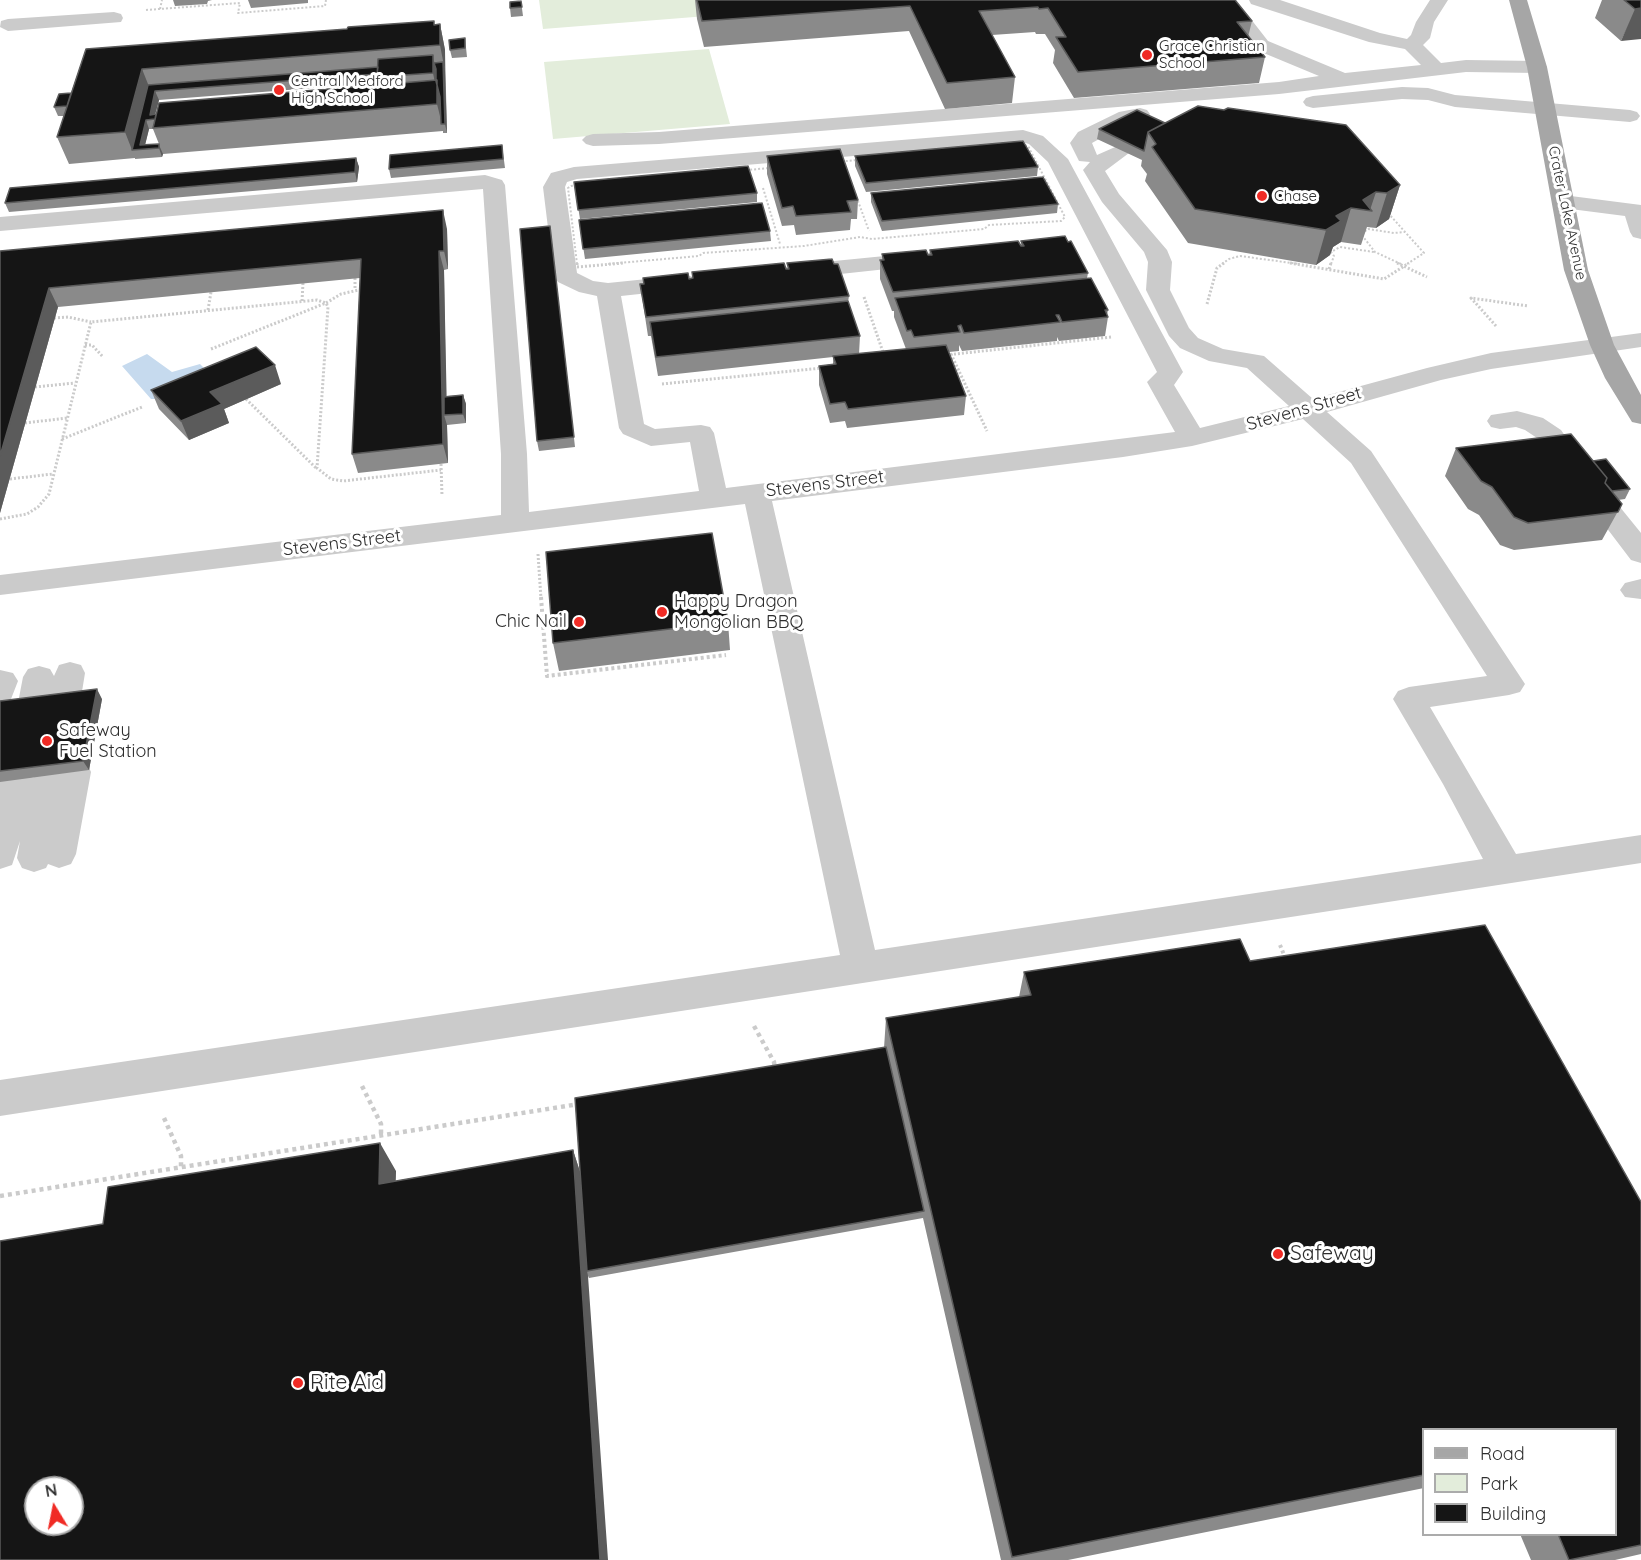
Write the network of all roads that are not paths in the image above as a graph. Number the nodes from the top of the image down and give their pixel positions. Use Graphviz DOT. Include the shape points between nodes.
graph roads {
  1 [pos="1226,0"];
  2 [pos="1258,0"];
  3 [pos="1439,0"];
  4 [pos="1518,0"];
  5 [pos="114,18"];
  6 [pos="0,45"];
  7 [pos="1411,45"];
  8 [pos="1537,67"];
  9 [pos="1436,69"];
  10 [pos="1343,79"];
  11 [pos="1546,109"];
  12 [pos="1630,116"];
  13 [pos="593,140"];
  14 [pos="1121,150"];
  15 [pos="1094,169"];
  16 [pos="1563,202"];
  17 [pos="0,224"];
  18 [pos="1641,232"];
  19 [pos="1103,242"];
  20 [pos="1079,244"];
  21 [pos="948,257"];
  22 [pos="771,274"];
  23 [pos="713,280"];
  24 [pos="608,290"];
  25 [pos="1641,340"];
  26 [pos="1602,345"];
  27 [pos="1310,409"];
  28 [pos="1641,416"];
  29 [pos="1500,421"];
  30 [pos="1192,438"];
  31 [pos="1585,471"];
  32 [pos="756,492"];
  33 [pos="714,496"];
  34 [pos="515,521"];
  35 [pos="1641,529"];
  36 [pos="1641,553"];
  37 [pos="0,585"];
  38 [pos="82,671"];
  39 [pos="39,677"];
  40 [pos="76,702"];
  41 [pos="33,708"];
  42 [pos="62,773"];
  43 [pos="17,779"];
  44 [pos="1641,849"];
  45 [pos="0,855"];
  46 [pos="47,856"];
  47 [pos="1507,870"];
  48 [pos="861,968"];
  49 [pos="0,1098"];
  1 -- 10 [label="street" via="1261,45"];
  2 -- 7 [label="street" via="1376,38"];
  3 -- 7 [label="street" via="1420,38"];
  4 -- 8 [label="main road, Crater Lake Avenue"];
  5 -- 6 [label="street" via="11,17"];
  7 -- 9 [label="street"];
  8 -- 9 [label="street"];
  8 -- 11 [label="main road, Crater Lake Avenue"];
  9 -- 10 [label="street"];
  10 -- 13 [label="street" via="1279,88"];
  11 -- 12 [label="street"];
  11 -- 15 [label="street" via="1402,93 1162,119 1126,116 1085,136 1081,143"];
  11 -- 16 [label="main road, Crater Lake Avenue"];
  14 -- 15 [label="street"];
  15 -- 27 [label="street" via="1110,197 1155,250 1160,262 1158,290 1189,343 1218,356 1255,361"];
  16 -- 18 [label="street" via="1635,210"];
  16 -- 26 [label="main road, Crater Lake Avenue" via="1576,270"];
  17 -- 34 [label="street" via="485,182 494,185 514,454"];
  19 -- 20 [label="street"];
  19 -- 24 [label="street" via="1057,159 1044,145 1023,136 574,173 559,178 554,187 566,277 587,287"];
  19 -- 30 [label="street" via="1170,372 1160,382"];
  21 -- 22 [label="street"];
  23 -- 24 [label="street"];
  24 -- 33 [label="street" via="632,428 651,438 701,433"];
  25 -- 26 [label="street, Stevens Street"];
  26 -- 27 [label="street, Stevens Street" via="1436,373"];
  26 -- 28 [label="main road, Crater Lake Avenue"];
  27 -- 30 [label="street, Stevens Street"];
  27 -- 47 [label="street" via="1361,457 1509,684 1409,699"];
  29 -- 31 [label="street" via="1517,419 1534,424 1582,456"];
  30 -- 32 [label="street, Stevens Street"];
  32 -- 33 [label="street, Stevens Street"];
  32 -- 48 [label="street"];
  33 -- 34 [label="street, Stevens Street"];
  34 -- 37 [label="street, Stevens Street"];
  35 -- 36 [label="street" via="1609,501"];
  38 -- 40 [label="street"];
  39 -- 41 [label="street"];
  42 -- 46 [label="street"];
  43 -- 45 [label="street"];
  44 -- 47 [label="street"];
  47 -- 48 [label="street"];
  48 -- 49 [label="street"];
}
